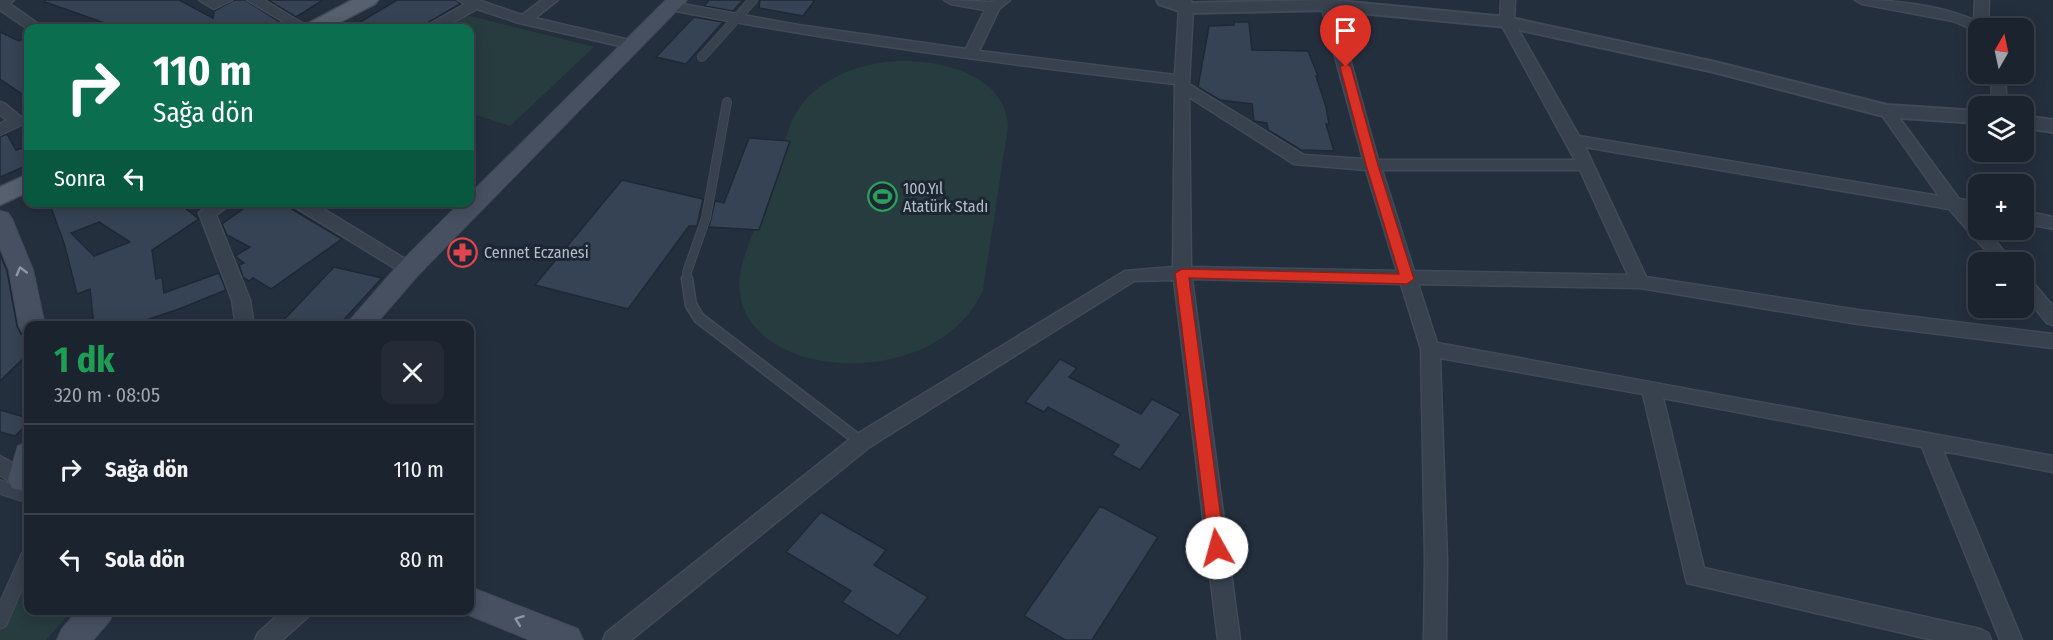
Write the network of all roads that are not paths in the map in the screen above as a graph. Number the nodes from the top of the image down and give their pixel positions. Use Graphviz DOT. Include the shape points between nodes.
graph roads {
  1 [pos="7,0"];
  2 [pos="206,0"];
  3 [pos="225,0"];
  4 [pos="254,0"];
  5 [pos="369,0"];
  6 [pos="551,0"];
  7 [pos="753,0"];
  8 [pos="951,0"];
  9 [pos="1165,0"];
  10 [pos="1508,0"];
  11 [pos="1862,0"];
  12 [pos="1982,0"];
  13 [pos="470,2"];
  14 [pos="674,3"];
  15 [pos="998,3"];
  16 [pos="0,4"];
  17 [pos="1185,4"];
  18 [pos="1328,5"];
  19 [pos="736,19"];
  20 [pos="524,20"];
  21 [pos="1507,22"];
  22 [pos="31,24"];
  23 [pos="296,24"];
  24 [pos="322,24"];
  25 [pos="439,24"];
  26 [pos="633,45"];
  27 [pos="970,55"];
  28 [pos="702,57"];
  29 [pos="1183,83"];
  30 [pos="727,102"];
  31 [pos="0,107"];
  32 [pos="1887,111"];
  33 [pos="1968,116"];
  34 [pos="2034,123"];
  35 [pos="2053,126"];
  36 [pos="0,130"];
  37 [pos="1574,140"];
  38 [pos="1372,165"];
  39 [pos="1586,165"];
  40 [pos="24,184"];
  41 [pos="0,197"];
  42 [pos="1952,202"];
  43 [pos="474,204"];
  44 [pos="1968,206"];
  45 [pos="307,207"];
  46 [pos="471,207"];
  47 [pos="200,208"];
  48 [pos="0,219"];
  49 [pos="2034,219"];
  50 [pos="2053,223"];
  51 [pos="1996,252"];
  52 [pos="409,269"];
  53 [pos="1182,273"];
  54 [pos="1407,279"];
  55 [pos="1640,282"];
  56 [pos="2034,296"];
  57 [pos="2053,318"];
  58 [pos="31,321"];
  59 [pos="244,321"];
  60 [pos="362,321"];
  61 [pos="2053,341"];
  62 [pos="1430,349"];
  63 [pos="1651,388"];
  64 [pos="1929,441"];
  65 [pos="861,442"];
  66 [pos="2053,464"];
  67 [pos="24,567"];
  68 [pos="474,603"];
  69 [pos="95,615"];
  70 [pos="294,615"];
  71 [pos="0,621"];
  72 [pos="73,640"];
  73 [pos="266,640"];
  74 [pos="567,640"];
  75 [pos="614,640"];
  76 [pos="1229,640"];
  77 [pos="1435,640"];
  78 [pos="1980,640"];
  79 [pos="2011,640"];
  1 -- 16 [label="street"];
  2 -- 3 [label="street" via="214,5"];
  4 -- 23 [label="street"];
  5 -- 24 [label="main road"];
  6 -- 20 [label="street"];
  7 -- 19 [label="lane"];
  8 -- 15 [label="street"];
  9 -- 17 [label="street"];
  10 -- 21 [label="street"];
  11 -- 12 [label="street" via="1957,18 1981,28"];
  13 -- 20 [label="street"];
  13 -- 25 [label="street"];
  14 -- 19 [label="street"];
  14 -- 26 [label="main road"];
  15 -- 27 [label="street"];
  16 -- 22 [label="street"];
  17 -- 18 [label="street"];
  17 -- 29 [label="street"];
  18 -- 21 [label="street"];
  18 -- 38 [label="street"];
  19 -- 27 [label="street"];
  19 -- 28 [label="lane"];
  20 -- 26 [label="street"];
  21 -- 32 [label="street" via="1715,67"];
  21 -- 37 [label="street"];
  26 -- 43 [label="main road"];
  27 -- 29 [label="street"];
  29 -- 38 [label="street" via="1300,160"];
  29 -- 53 [label="street"];
  30 -- 65 [label="lane" via="706,218 687,272 691,305 699,318"];
  31 -- 36 [label="street" via="18,121"];
  32 -- 33 [label="street"];
  32 -- 42 [label="street"];
  34 -- 35 [label="street"];
  37 -- 39 [label="street"];
  37 -- 42 [label="street"];
  38 -- 39 [label="street"];
  38 -- 54 [label="street"];
  39 -- 55 [label="street"];
  40 -- 41 [label="main road"];
  42 -- 44 [label="street"];
  42 -- 51 [label="street"];
  45 -- 52 [label="street"];
  46 -- 52 [label="main road"];
  47 -- 59 [label="street" via="241,300"];
  58 -- 48 [label="main road, one-way" via="21,270"];
  49 -- 50 [label="street"];
  52 -- 60 [label="main road"];
  53 -- 54 [label="street"];
  53 -- 65 [label="street" via="1131,275"];
  53 -- 76 [label="street"];
  54 -- 55 [label="street"];
  54 -- 62 [label="street"];
  55 -- 61 [label="street" via="1858,317"];
  56 -- 57 [label="street"];
  62 -- 63 [label="street"];
  62 -- 77 [label="street"];
  63 -- 64 [label="street"];
  63 -- 78 [label="street" via="1695,576"];
  64 -- 66 [label="street"];
  64 -- 79 [label="street"];
  65 -- 75 [label="street"];
  67 -- 71 [label="street"];
  74 -- 68 [label="main road, one-way"];
  69 -- 72 [label="main road"];
  70 -- 73 [label="street"];
}
